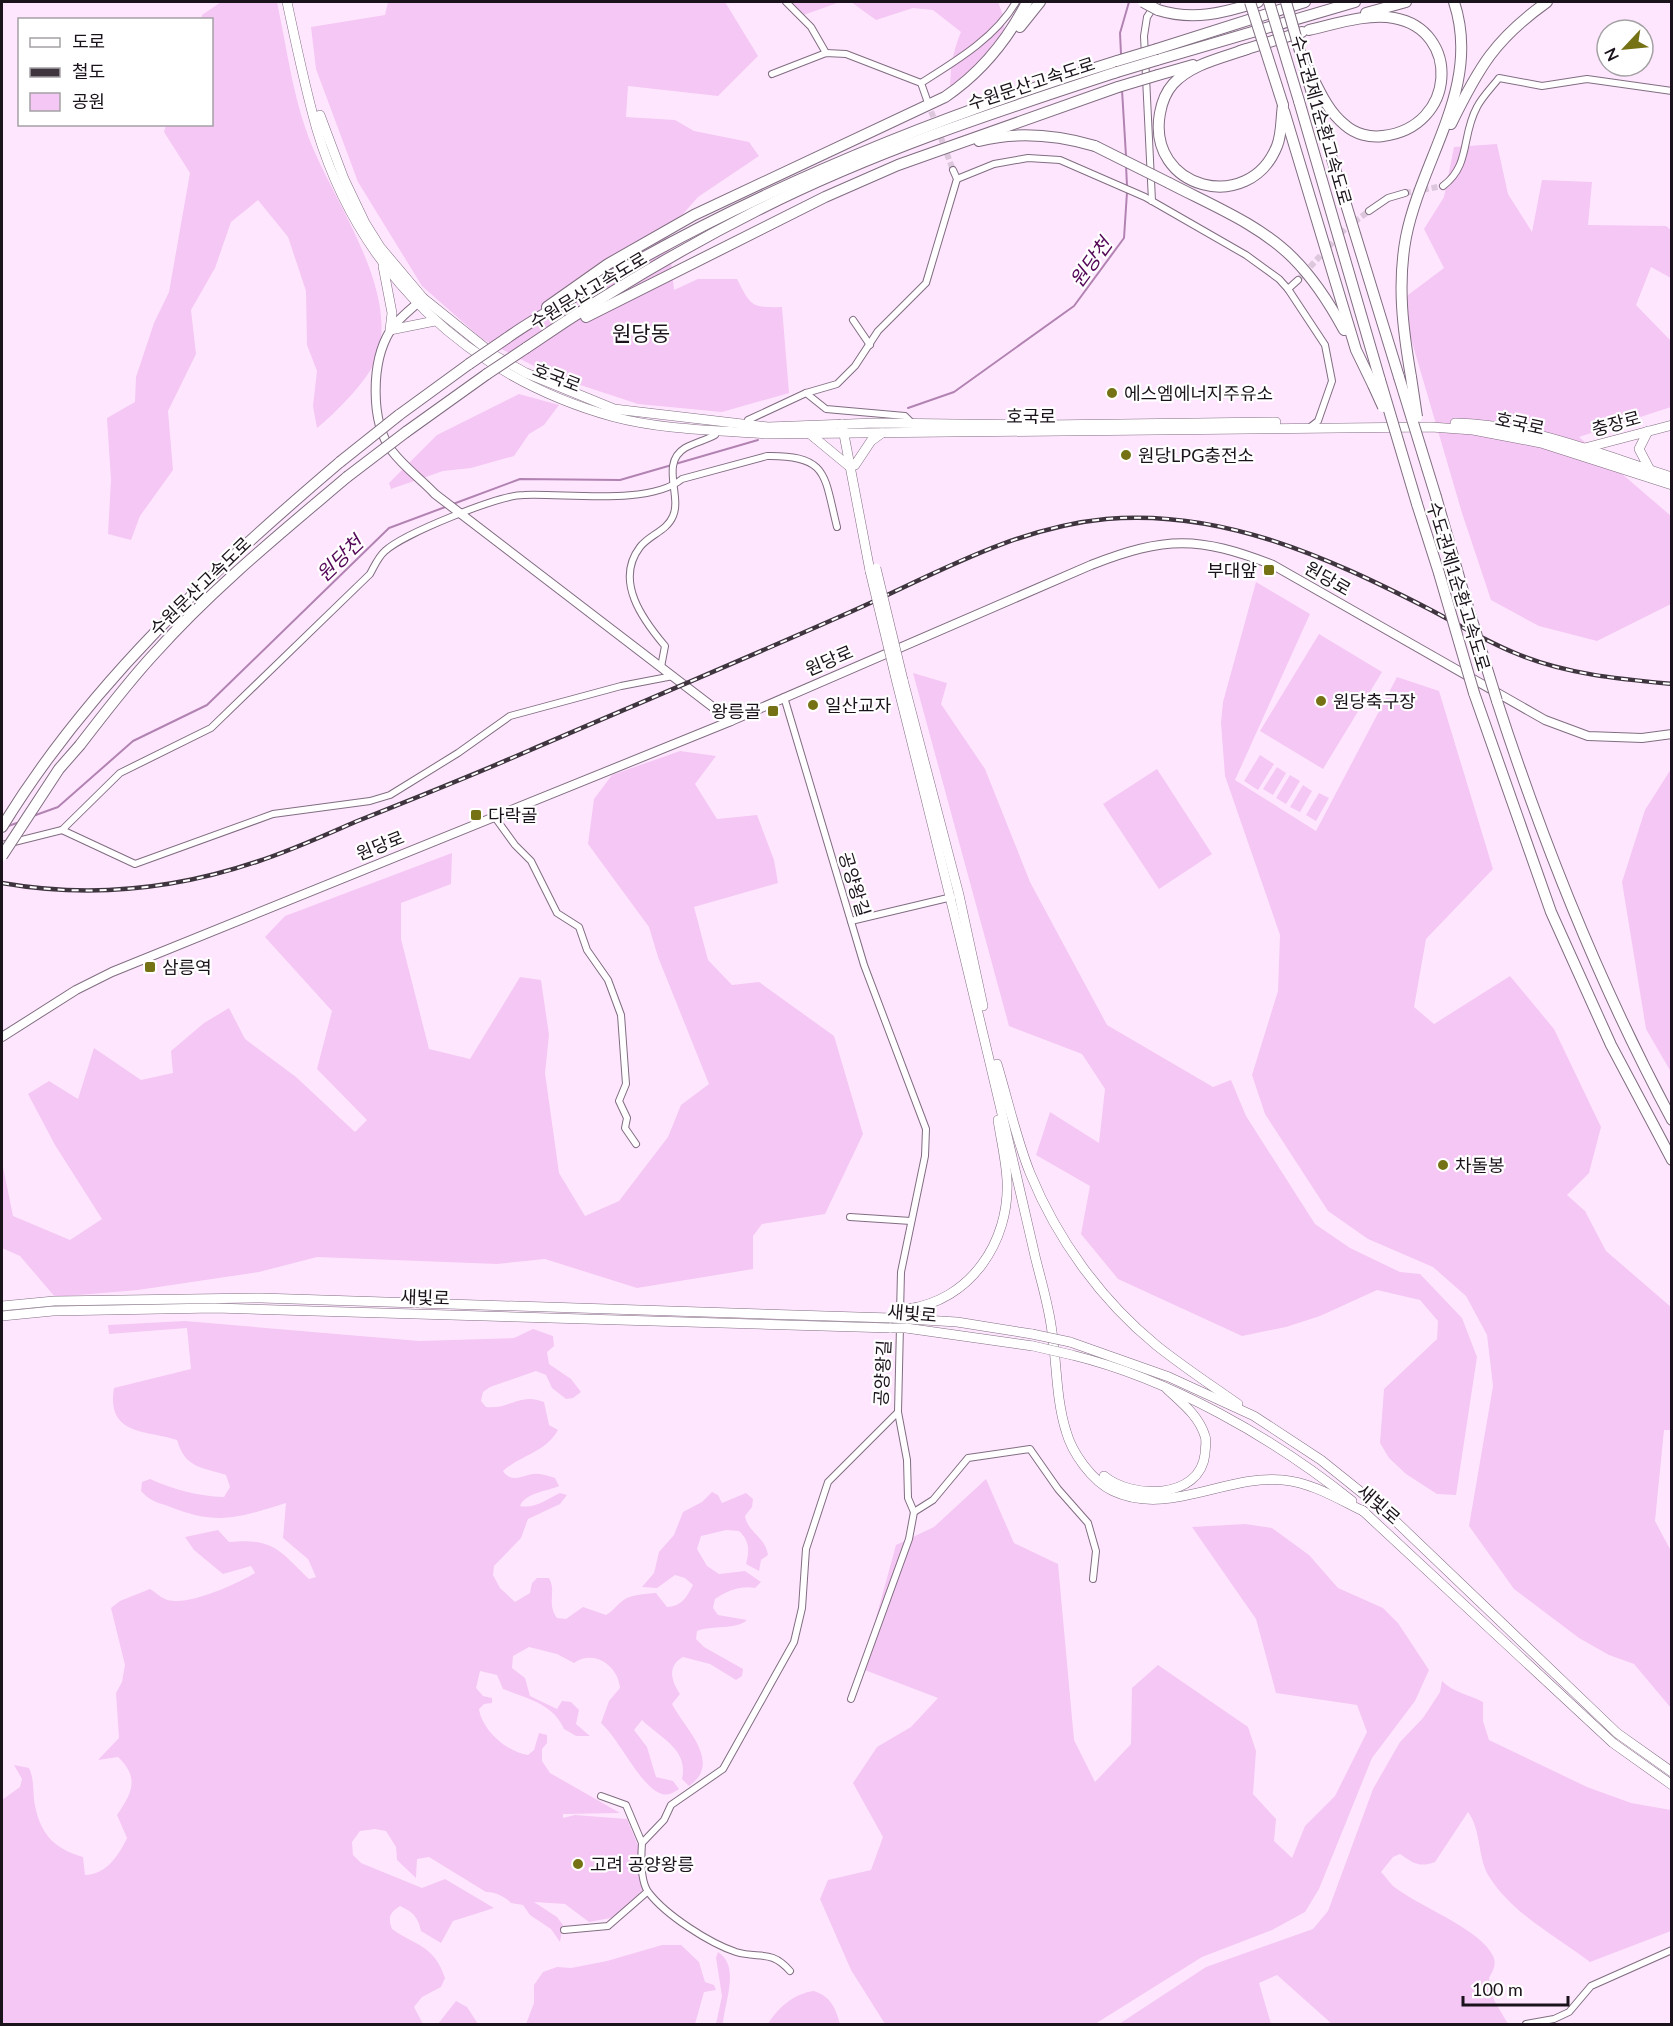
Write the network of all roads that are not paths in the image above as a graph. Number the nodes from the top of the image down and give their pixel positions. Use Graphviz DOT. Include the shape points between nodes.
graph roads {
  1 [pos="286,2"];
  2 [pos="293,2"];
  3 [pos="786,2"];
  4 [pos="1016,2"];
  5 [pos="1027,2"];
  6 [pos="1040,2"];
  7 [pos="1143,2"];
  8 [pos="1250,2"];
  9 [pos="1258,2"];
  10 [pos="1269,2"];
  11 [pos="1286,2"];
  12 [pos="1305,2"];
  13 [pos="1355,2"];
  14 [pos="1406,2"];
  15 [pos="1454,2"];
  16 [pos="1547,2"];
  17 [pos="1157,6"];
  18 [pos="1309,30"];
  19 [pos="1247,49"];
  20 [pos="826,53"];
  21 [pos="1157,54"];
  22 [pos="1117,67"];
  23 [pos="772,74"];
  24 [pos="976,74"];
  25 [pos="921,83"];
  26 [pos="1671,91"];
  27 [pos="1317,95"];
  28 [pos="927,100"];
  29 [pos="1283,105"];
  30 [pos="898,165"];
  31 [pos="953,170"];
  32 [pos="957,179"];
  33 [pos="1443,186"];
  34 [pos="1405,193"];
  35 [pos="1417,195"];
  36 [pos="1152,201"];
  37 [pos="1370,211"];
  38 [pos="382,261"];
  39 [pos="1298,280"];
  40 [pos="1288,289"];
  41 [pos="420,301"];
  42 [pos="853,320"];
  43 [pos="435,321"];
  44 [pos="524,326"];
  45 [pos="390,330"];
  46 [pos="539,339"];
  47 [pos="870,345"];
  48 [pos="1356,350"];
  49 [pos="1376,382"];
  50 [pos="806,393"];
  51 [pos="748,420"];
  52 [pos="1318,421"];
  53 [pos="912,423"];
  54 [pos="1671,425"];
  55 [pos="845,428"];
  56 [pos="1310,428"];
  57 [pos="1648,431"];
  58 [pos="882,433"];
  59 [pos="810,434"];
  60 [pos="715,435"];
  61 [pos="1581,449"];
  62 [pos="1421,450"];
  63 [pos="1569,452"];
  64 [pos="853,466"];
  65 [pos="1650,470"];
  66 [pos="1671,477"];
  67 [pos="672,482"];
  68 [pos="1671,485"];
  69 [pos="461,513"];
  70 [pos="837,527"];
  71 [pos="661,666"];
  72 [pos="673,676"];
  73 [pos="784,697"];
  74 [pos="731,721"];
  75 [pos="1671,734"];
  76 [pos="494,816"];
  77 [pos="2,827"];
  78 [pos="62,830"];
  79 [pos="2,845"];
  80 [pos="2,856"];
  81 [pos="955,896"];
  82 [pos="851,921"];
  83 [pos="2,1037"];
  84 [pos="992,1057"];
  85 [pos="1671,1120"];
  86 [pos="636,1144"];
  87 [pos="1671,1160"];
  88 [pos="850,1217"];
  89 [pos="911,1221"];
  90 [pos="111,1304"];
  91 [pos="2,1306"];
  92 [pos="2,1316"];
  93 [pos="891,1319"];
  94 [pos="906,1319"];
  95 [pos="1167,1389"];
  96 [pos="898,1413"];
  97 [pos="1254,1416"];
  98 [pos="914,1512"];
  99 [pos="1365,1512"];
  100 [pos="1093,1579"];
  101 [pos="851,1699"];
  102 [pos="1671,1772"];
  103 [pos="1671,1785"];
  104 [pos="601,1796"];
  105 [pos="642,1843"];
  106 [pos="647,1892"];
  107 [pos="564,1930"];
  108 [pos="1671,1950"];
  109 [pos="790,1971"];
  110 [pos="1526,2025"];
  1 -- 38 [label="main road, 호국로" via="317,131 360,229"];
  2 -- 41 [label="main road, 호국로" via="322,126 344,179 365,223"];
  3 -- 20 [label="street" via="812,27"];
  4 -- 25 [label="street" via="983,40"];
  5 -- 24 [label="highway" via="1007,37"];
  6 -- 24 [label="highway" via="996,57"];
  7 -- 17 [label="highway, bridge"];
  8 -- 29 [label="highway, bridge"];
  9 -- 17 [label="highway" via="1218,14 1178,16"];
  10 -- 49 [label="highway, 수도권제1순환고속도로, bridge"];
  11 -- 27 [label="highway, 수도권제1순환고속도로, bridge"];
  12 -- 21 [label="highway, 수원문산고속도로"];
  13 -- 21 [label="highway, 수원문산고속도로"];
  14 -- 18 [label="highway"];
  15 -- 35 [label="highway" via="1462,61 1458,88"];
  16 -- 35 [label="highway" via="1510,32 1479,68"];
  17 -- 36 [label="street" via="1147,17 1144,36"];
  18 -- 19 [label="highway"];
  18 -- 27 [label="highway" via="1374,17 1396,18 1424,34 1436,50 1441,67 1439,95 1429,114 1412,128 1391,135 1355,132"];
  19 -- 29 [label="highway" via="1191,70 1167,91 1158,129 1167,158 1178,172 1200,184 1228,186 1250,178 1265,166 1278,144"];
  19 -- 30 [label="highway, bridge" via="1118,87"];
  20 -- 23 [label="street"];
  20 -- 25 [label="street" via="846,54"];
  21 -- 22 [label="highway, 수원문산고속도로, bridge"];
  22 -- 44 [label="highway, 수원문산고속도로" via="1000,98 829,165 666,244"];
  22 -- 46 [label="highway, 수원문산고속도로" via="876,157 758,210"];
  24 -- 44 [label="highway" via="922,109 731,196 655,236 555,300"];
  25 -- 28 [label="street"];
  26 -- 33 [label="street" via="1587,79 1542,86 1499,78 1476,108 1462,165"];
  27 -- 62 [label="highway, 수도권제1순환고속도로, bridge"];
  29 -- 48 [label="highway"];
  30 -- 46 [label="highway" via="825,197"];
  30 -- 48 [label="highway, bridge" via="999,136 1037,135 1095,146 1259,231 1291,256 1320,290"];
  31 -- 32 [label="street"];
  32 -- 36 [label="street" via="994,164 1028,158 1060,160"];
  32 -- 47 [label="street" via="926,283 896,311"];
  34 -- 37 [label="street" via="1388,198"];
  35 -- 62 [label="highway, bridge" via="1406,237 1400,292"];
  36 -- 40 [label="street" via="1246,255"];
  38 -- 41 [label="main road, 호국로"];
  38 -- 45 [label="main road" via="392,313"];
  39 -- 40 [label="street"];
  40 -- 52 [label="street" via="1325,345 1332,381"];
  41 -- 43 [label="main road, 호국로"];
  41 -- 45 [label="main road"];
  41 -- 55 [label="main road, 호국로" via="526,374 615,408 768,427"];
  42 -- 47 [label="street"];
  43 -- 45 [label="main road"];
  43 -- 59 [label="main road, 호국로" via="487,362 519,381 614,417 678,427"];
  44 -- 77 [label="highway, 수원문산고속도로, bridge" via="340,462 193,592 54,749"];
  45 -- 69 [label="main road" via="376,380 378,419 392,450 435,494"];
  46 -- 80 [label="highway, 수원문산고속도로, bridge" via="347,477 179,627 54,777"];
  47 -- 50 [label="street" via="837,384"];
  48 -- 49 [label="highway"];
  49 -- 87 [label="highway, 수도권제1순환고속도로, bridge" via="1398,437 1474,693 1551,912 1611,1045"];
  50 -- 51 [label="street"];
  50 -- 53 [label="street" via="825,409 905,416"];
  52 -- 53 [label="main road, 호국로"];
  52 -- 56 [label="street"];
  52 -- 61 [label="main road, 호국로" via="1475,423"];
  53 -- 55 [label="main road, 호국로"];
  54 -- 57 [label="main road, 충장로"];
  55 -- 58 [label="main road, 호국로"];
  55 -- 59 [label="main road, 호국로"];
  55 -- 64 [label="main road"];
  56 -- 58 [label="main road, 호국로"];
  56 -- 63 [label="main road, 호국로" via="1473,430"];
  57 -- 61 [label="main road, 충장로"];
  57 -- 65 [label="main road" via="1639,449"];
  58 -- 64 [label="main road"];
  59 -- 64 [label="main road"];
  60 -- 67 [label="street" via="685,448 677,456"];
  61 -- 63 [label="main road, 충장로"];
  61 -- 65 [label="main road, 호국로"];
  62 -- 85 [label="highway, 수도권제1순환고속도로, bridge" via="1539,825 1610,999"];
  63 -- 68 [label="main road, 호국로"];
  64 -- 81 [label="main road, bridge" via="873,570"];
  65 -- 66 [label="main road, 호국로"];
  67 -- 69 [label="street" via="628,496 507,496"];
  67 -- 70 [label="street" via="767,456 804,459 824,475"];
  67 -- 71 [label="street" via="676,503 670,524 640,547 630,572 631,592 640,612 665,646"];
  69 -- 71 [label="main road"];
  69 -- 78 [label="street" via="407,535 384,552 370,574 211,728 120,773"];
  71 -- 72 [label="main road"];
  72 -- 74 [label="main road"];
  72 -- 78 [label="street" via="510,716 390,795 273,814 135,864"];
  73 -- 74 [label="main road, 원당로"];
  73 -- 75 [label="main road, 원당로" via="1133,549 1185,543 1233,549 1273,565 1545,720 1588,736 1642,738"];
  73 -- 82 [label="street, 공양왕길"];
  74 -- 76 [label="main road, 원당로"];
  76 -- 83 [label="main road, 원당로" via="112,972"];
  76 -- 86 [label="street" via="531,861 556,914 579,927 587,950 608,980 621,1015 626,1084 620,1101 627,1118 625,1128"];
  78 -- 79 [label="street"];
  81 -- 82 [label="street"];
  81 -- 84 [label="main road"];
  82 -- 89 [label="street, 공양왕길" via="926,1129 926,1156"];
  84 -- 94 [label="main road" via="1007,1181 1004,1218 994,1250 961,1287"];
  84 -- 95 [label="main road" via="1056,1328 1070,1427 1089,1463 1110,1481 1126,1488 1163,1491 1180,1486 1204,1460 1206,1438 1195,1416"];
  84 -- 97 [label="main road" via="1030,1173 1059,1232 1088,1275 1156,1345"];
  84 -- 99 [label="main road" via="1052,1329 1066,1433 1079,1458 1113,1491 1137,1497 1212,1491 1245,1480 1282,1480 1314,1486"];
  88 -- 89 [label="street"];
  89 -- 96 [label="street, 공양왕길" via="901,1272"];
  90 -- 91 [label="main road, 새빛로"];
  90 -- 92 [label="main road, 새빛로"];
  90 -- 93 [label="main road, 새빛로"];
  90 -- 93 [label="main road, 새빛로" via="261,1298"];
  93 -- 94 [label="main road, 새빛로, bridge"];
  94 -- 95 [label="main road, 새빛로, bridge" via="1072,1355"];
  94 -- 97 [label="main road, 새빛로, bridge" via="981,1325 1070,1342 1169,1377"];
  95 -- 99 [label="main road, 새빛로" via="1248,1430 1313,1470"];
  96 -- 98 [label="street" via="907,1460 908,1498"];
  96 -- 105 [label="street, 공양왕길" via="828,1482 806,1549 802,1608 794,1642 723,1769 671,1805 664,1820"];
  97 -- 102 [label="main road, 새빛로" via="1321,1460 1387,1513 1617,1733"];
  98 -- 100 [label="street" via="933,1500 968,1458 1030,1449 1088,1523 1096,1551"];
  98 -- 101 [label="street" via="909,1539"];
  99 -- 103 [label="main road, 새빛로" via="1613,1743"];
  104 -- 105 [label="street" via="626,1805"];
  105 -- 106 [label="street"];
  106 -- 107 [label="street" via="608,1926"];
  106 -- 109 [label="street" via="690,1929 736,1952 772,1956"];
  108 -- 110 [label="street" via="1591,1986 1569,2012"];
}
